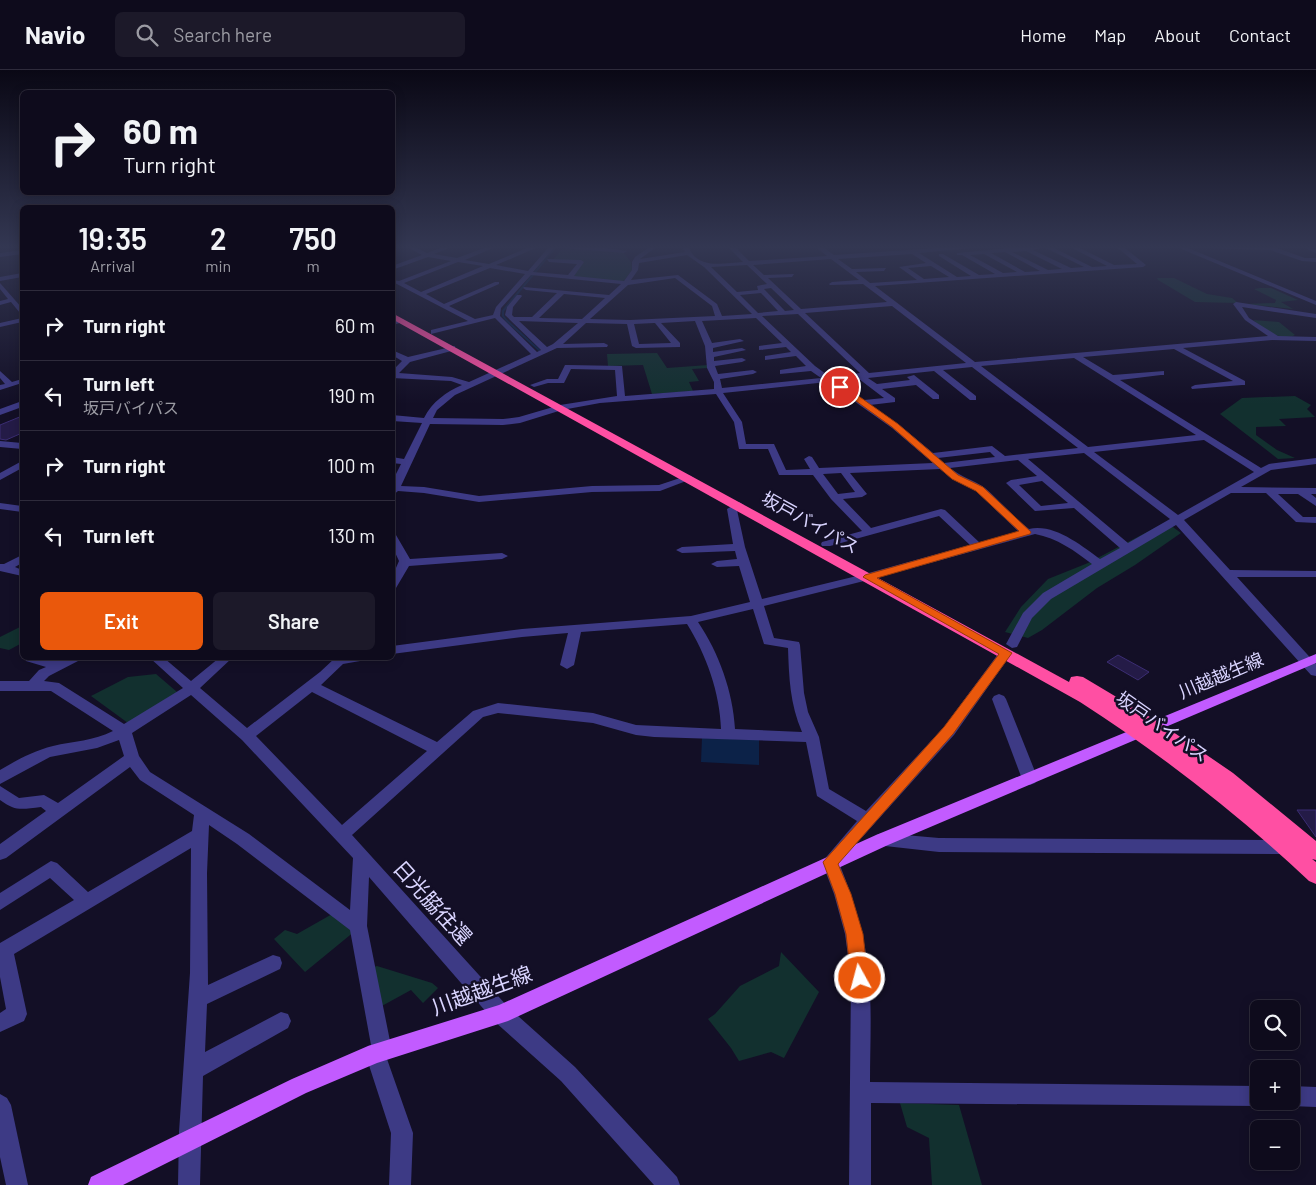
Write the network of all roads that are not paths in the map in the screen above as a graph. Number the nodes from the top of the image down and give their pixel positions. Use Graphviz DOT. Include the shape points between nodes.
graph roads {
  1 [pos="13,300"];
  2 [pos="433,300"];
  3 [pos="458,300"];
  4 [pos="505,300"];
  5 [pos="516,300"];
  6 [pos="554,300"];
  7 [pos="607,300"];
  8 [pos="709,300"];
  9 [pos="740,300"];
  10 [pos="770,300"];
  11 [pos="787,300"];
  12 [pos="887,300"];
  13 [pos="0,303"];
  14 [pos="892,304"];
  15 [pos="444,306"];
  16 [pos="20,309"];
  17 [pos="798,311"];
  18 [pos="395,312"];
  19 [pos="783,312"];
  20 [pos="496,316"];
  21 [pos="755,316"];
  22 [pos="1316,316"];
  23 [pos="512,319"];
  24 [pos="720,319"];
  25 [pos="20,320"];
  26 [pos="396,320"];
  27 [pos="533,320"];
  28 [pos="698,320"];
  29 [pos="475,322"];
  30 [pos="583,322"];
  31 [pos="630,322"];
  32 [pos="657,322"];
  33 [pos="0,325"];
  34 [pos="434,332"];
  35 [pos="1276,338"];
  36 [pos="1316,339"];
  37 [pos="740,341"];
  38 [pos="604,345"];
  39 [pos="786,345"];
  40 [pos="556,346"];
  41 [pos="709,346"];
  42 [pos="1174,346"];
  43 [pos="452,348"];
  44 [pos="762,348"];
  45 [pos="742,350"];
  46 [pos="546,351"];
  47 [pos="395,354"];
  48 [pos="796,354"];
  49 [pos="536,355"];
  50 [pos="710,355"];
  51 [pos="1075,355"];
  52 [pos="768,358"];
  53 [pos="407,360"];
  54 [pos="742,360"];
  55 [pos="711,364"];
  56 [pos="973,364"];
  57 [pos="812,368"];
  58 [pos="936,368"];
  59 [pos="500,371"];
  60 [pos="903,371"];
  61 [pos="753,372"];
  62 [pos="784,372"];
  63 [pos="0,373"];
  64 [pos="1161,373"];
  65 [pos="395,374"];
  66 [pos="863,375"];
  67 [pos="395,376"];
  68 [pos="715,377"];
  69 [pos="828,378"];
  70 [pos="1111,378"];
  71 [pos="20,382"];
  72 [pos="918,382"];
  73 [pos="10,385"];
  74 [pos="469,385"];
  75 [pos="534,385"];
  76 [pos="875,387"];
  77 [pos="1195,387"];
  78 [pos="0,388"];
  79 [pos="718,391"];
  80 [pos="936,397"];
  81 [pos="973,398"];
  82 [pos="622,399"];
  83 [pos="864,404"];
  84 [pos="20,405"];
  85 [pos="564,407"];
  86 [pos="0,412"];
  87 [pos="395,418"];
  88 [pos="428,420"];
  89 [pos="1206,437"];
  90 [pos="0,444"];
  91 [pos="20,446"];
  92 [pos="1086,450"];
  93 [pos="876,456"];
  94 [pos="932,456"];
  95 [pos="1020,457"];
  96 [pos="841,458"];
  97 [pos="809,459"];
  98 [pos="1002,459"];
  99 [pos="395,460"];
  100 [pos="1316,461"];
  101 [pos="408,462"];
  102 [pos="20,465"];
  103 [pos="941,466"];
  104 [pos="885,468"];
  105 [pos="846,470"];
  106 [pos="815,472"];
  107 [pos="1261,472"];
  108 [pos="0,477"];
  109 [pos="689,478"];
  110 [pos="1044,478"];
  111 [pos="395,486"];
  112 [pos="395,490"];
  113 [pos="1228,490"];
  114 [pos="1269,491"];
  115 [pos="1301,491"];
  116 [pos="1316,491"];
  117 [pos="835,497"];
  118 [pos="1316,503"];
  119 [pos="739,505"];
  120 [pos="1075,505"];
  121 [pos="0,506"];
  122 [pos="20,509"];
  123 [pos="1178,520"];
  124 [pos="1316,520"];
  125 [pos="869,532"];
  126 [pos="1026,532"];
  127 [pos="395,541"];
  128 [pos="826,544"];
  129 [pos="977,546"];
  130 [pos="739,547"];
  131 [pos="1127,548"];
  132 [pos="682,550"];
  133 [pos="502,556"];
  134 [pos="20,559"];
  135 [pos="744,562"];
  136 [pos="405,563"];
  137 [pos="717,564"];
  138 [pos="1100,564"];
  139 [pos="4,570"];
  140 [pos="20,573"];
  141 [pos="1228,573"];
  142 [pos="1316,574"];
  143 [pos="874,575"];
  144 [pos="395,582"];
  145 [pos="756,605"];
  146 [pos="690,620"];
  147 [pos="575,628"];
  148 [pos="1009,649"];
  149 [pos="395,650"];
  150 [pos="38,660"];
  151 [pos="70,660"];
  152 [pos="158,660"];
  153 [pos="224,660"];
  154 [pos="339,660"];
  155 [pos="1313,664"];
  156 [pos="567,665"];
  157 [pos="58,666"];
  158 [pos="34,685"];
  159 [pos="0,686"];
  160 [pos="312,686"];
  161 [pos="191,689"];
  162 [pos="999,699"];
  163 [pos="1148,730"];
  164 [pos="124,731"];
  165 [pos="728,734"];
  166 [pos="247,736"];
  167 [pos="812,737"];
  168 [pos="437,749"];
  169 [pos="132,758"];
  170 [pos="0,778"];
  171 [pos="1030,779"];
  172 [pos="0,792"];
  173 [pos="59,812"];
  174 [pos="202,814"];
  175 [pos="868,820"];
  176 [pos="199,835"];
  177 [pos="342,835"];
  178 [pos="882,840"];
  179 [pos="1287,847"];
  180 [pos="1315,849"];
  181 [pos="0,854"];
  182 [pos="361,857"];
  183 [pos="830,862"];
  184 [pos="1316,874"];
  185 [pos="86,901"];
  186 [pos="0,902"];
  187 [pos="358,926"];
  188 [pos="2,952"];
  189 [pos="273,963"];
  190 [pos="198,999"];
  191 [pos="501,1014"];
  192 [pos="281,1021"];
  193 [pos="0,1023"];
  194 [pos="379,1052"];
  195 [pos="194,1069"];
  196 [pos="860,1092"];
  197 [pos="1250,1096"];
  198 [pos="1300,1096"];
  199 [pos="1316,1097"];
  200 [pos="0,1106"];
  201 [pos="189,1140"];
  202 [pos="17,1185"];
  203 [pos="99,1185"];
  204 [pos="189,1185"];
  205 [pos="400,1185"];
  206 [pos="669,1185"];
  207 [pos="860,1185"];
  1 -- 13 [label="street"];
  1 -- 16 [label="street"];
  2 -- 15 [label="street"];
  3 -- 15 [label="street"];
  4 -- 20 [label="street"];
  5 -- 23 [label="street" via="508,315"];
  6 -- 27 [label="street"];
  7 -- 30 [label="street"];
  8 -- 24 [label="street" via="716,305"];
  9 -- 21 [label="street"];
  10 -- 19 [label="street"];
  11 -- 17 [label="street"];
  12 -- 14 [label="street"];
  14 -- 17 [label="street"];
  14 -- 56 [label="street"];
  15 -- 29 [label="street"];
  17 -- 19 [label="street"];
  17 -- 66 [label="street"];
  18 -- 34 [label="highway, 坂戸バイパス"];
  19 -- 21 [label="street"];
  20 -- 29 [label="street"];
  20 -- 49 [label="street"];
  21 -- 24 [label="street"];
  21 -- 39 [label="street"];
  22 -- 35 [label="street" via="1236,304 1247,319"];
  23 -- 27 [label="street"];
  23 -- 46 [label="street"];
  24 -- 28 [label="street"];
  25 -- 33 [label="street"];
  26 -- 43 [label="highway, 坂戸バイパス"];
  27 -- 30 [label="street"];
  28 -- 32 [label="street"];
  28 -- 41 [label="street"];
  29 -- 34 [label="street"];
  30 -- 31 [label="street"];
  30 -- 40 [label="street"];
  31 -- 32 [label="street"];
  31 -- 32 [label="street" via="636,346 677,345"];
  34 -- 59 [label="highway, 坂戸バイパス"];
  35 -- 36 [label="street"];
  35 -- 42 [label="street"];
  37 -- 41 [label="street"];
  38 -- 40 [label="street"];
  39 -- 44 [label="street"];
  39 -- 48 [label="street"];
  40 -- 46 [label="street"];
  41 -- 50 [label="street"];
  42 -- 51 [label="street"];
  42 -- 77 [label="street" via="1242,383"];
  43 -- 53 [label="street"];
  43 -- 59 [label="highway, 坂戸バイパス"];
  45 -- 50 [label="street"];
  46 -- 49 [label="street"];
  47 -- 53 [label="street"];
  48 -- 52 [label="street"];
  48 -- 57 [label="street"];
  49 -- 59 [label="street"];
  50 -- 55 [label="street"];
  51 -- 56 [label="street"];
  51 -- 70 [label="street"];
  53 -- 65 [label="street"];
  54 -- 55 [label="street"];
  55 -- 68 [label="street"];
  56 -- 58 [label="street"];
  56 -- 92 [label="street"];
  57 -- 62 [label="street"];
  57 -- 69 [label="street"];
  58 -- 60 [label="street"];
  58 -- 81 [label="street"];
  59 -- 74 [label="street"];
  59 -- 75 [label="highway, 坂戸バイパス"];
  59 -- 85 [label="highway, 坂戸バイパス"];
  60 -- 66 [label="street"];
  60 -- 72 [label="street"];
  61 -- 68 [label="street"];
  63 -- 73 [label="street"];
  64 -- 70 [label="street"];
  66 -- 69 [label="street"];
  66 -- 76 [label="street"];
  67 -- 74 [label="street" via="452,380"];
  68 -- 79 [label="street"];
  69 -- 79 [label="street"];
  69 -- 83 [label="street"];
  70 -- 89 [label="street"];
  71 -- 73 [label="street"];
  72 -- 76 [label="street"];
  72 -- 80 [label="street"];
  73 -- 78 [label="street"];
  74 -- 88 [label="street" via="441,401 433,408"];
  75 -- 82 [label="street" via="561,381 568,367 620,368"];
  75 -- 85 [label="highway, 坂戸バイパス"];
  76 -- 83 [label="street" via="892,400"];
  79 -- 82 [label="street"];
  79 -- 106 [label="street" via="738,422 742,447 771,446 782,472"];
  82 -- 85 [label="street"];
  83 -- 94 [label="street"];
  84 -- 86 [label="street"];
  85 -- 88 [label="street" via="503,422"];
  85 -- 109 [label="highway, 坂戸バイパス"];
  85 -- 128 [label="highway, 坂戸バイパス"];
  87 -- 88 [label="street"];
  88 -- 101 [label="street"];
  89 -- 92 [label="street"];
  89 -- 107 [label="street"];
  90 -- 91 [label="street"];
  92 -- 95 [label="street"];
  92 -- 123 [label="street"];
  93 -- 104 [label="street"];
  94 -- 98 [label="street" via="992,450"];
  94 -- 103 [label="street"];
  95 -- 98 [label="street"];
  95 -- 110 [label="street"];
  96 -- 105 [label="street"];
  97 -- 106 [label="street"];
  98 -- 103 [label="street"];
  99 -- 101 [label="street"];
  100 -- 107 [label="street" via="1269,467"];
  101 -- 111 [label="street"];
  102 -- 108 [label="street"];
  103 -- 104 [label="street"];
  103 -- 126 [label="street" via="980,489"];
  104 -- 105 [label="street"];
  105 -- 106 [label="street"];
  105 -- 117 [label="street" via="862,494"];
  106 -- 117 [label="street"];
  107 -- 113 [label="street"];
  109 -- 112 [label="street" via="660,488 592,489 479,499 424,490"];
  109 -- 119 [label="highway, 坂戸バイパス"];
  110 -- 120 [label="street"];
  110 -- 120 [label="street" via="1011,483 1039,509"];
  113 -- 114 [label="street"];
  113 -- 123 [label="street"];
  114 -- 115 [label="street"];
  114 -- 124 [label="street" via="1300,520"];
  115 -- 116 [label="street"];
  115 -- 118 [label="street"];
  117 -- 125 [label="street"];
  119 -- 130 [label="street" via="732,509"];
  119 -- 143 [label="highway, 坂戸バイパス"];
  120 -- 131 [label="street"];
  121 -- 122 [label="street"];
  123 -- 131 [label="street"];
  123 -- 141 [label="street"];
  125 -- 128 [label="street"];
  125 -- 129 [label="street" via="941,512"];
  126 -- 129 [label="street"];
  126 -- 138 [label="street" via="1035,531 1064,539"];
  127 -- 136 [label="street" via="404,552"];
  128 -- 143 [label="highway, 坂戸バイパス"];
  129 -- 143 [label="street"];
  130 -- 132 [label="street"];
  130 -- 135 [label="street"];
  131 -- 138 [label="street"];
  133 -- 136 [label="street"];
  134 -- 139 [label="street"];
  135 -- 137 [label="street"];
  135 -- 145 [label="street"];
  136 -- 144 [label="street"];
  138 -- 148 [label="street" via="1047,596 1027,616"];
  139 -- 140 [label="street"];
  141 -- 142 [label="street"];
  141 -- 155 [label="street"];
  143 -- 145 [label="street"];
  143 -- 148 [label="highway, 坂戸バイパス"];
  145 -- 146 [label="street"];
  145 -- 167 [label="street" via="769,642 794,645 797,693"];
  146 -- 147 [label="street"];
  146 -- 165 [label="street" via="705,642 727,707"];
  147 -- 149 [label="street"];
  147 -- 156 [label="street"];
  148 -- 163 [label="highway, 坂戸バイパス"];
  148 -- 175 [label="street" via="949,731"];
  150 -- 157 [label="street"];
  151 -- 157 [label="street"];
  152 -- 161 [label="street, 日光脇往還"];
  153 -- 161 [label="street"];
  154 -- 160 [label="street"];
  155 -- 163 [label="main road, 川越越生線"];
  157 -- 158 [label="street" via="44,673"];
  158 -- 159 [label="street"];
  158 -- 164 [label="street" via="54,686"];
  160 -- 166 [label="street"];
  160 -- 168 [label="street"];
  161 -- 164 [label="street"];
  161 -- 166 [label="street, 日光脇往還"];
  162 -- 171 [label="street"];
  163 -- 171 [label="main road, 川越越生線"];
  163 -- 179 [label="highway, 坂戸バイパス"];
  163 -- 180 [label="highway, 坂戸バイパス" via="1227,778"];
  164 -- 169 [label="street"];
  164 -- 170 [label="street" via="99,744 51,752 23,763"];
  165 -- 167 [label="street"];
  165 -- 168 [label="street" via="636,730 593,718 498,708 478,714"];
  166 -- 177 [label="street, 日光脇往還"];
  167 -- 175 [label="street" via="822,792"];
  168 -- 177 [label="street"];
  169 -- 173 [label="street"];
  169 -- 174 [label="street" via="145,776"];
  171 -- 178 [label="main road, 川越越生線"];
  172 -- 173 [label="street" via="16,804 44,801"];
  173 -- 181 [label="street"];
  174 -- 176 [label="street"];
  174 -- 187 [label="street" via="243,839"];
  175 -- 183 [label="street"];
  176 -- 185 [label="street"];
  176 -- 190 [label="street"];
  177 -- 182 [label="street, 日光脇往還"];
  178 -- 179 [label="street" via="939,845"];
  178 -- 183 [label="main road, 川越越生線"];
  179 -- 184 [label="highway, 坂戸バイパス"];
  182 -- 187 [label="street"];
  182 -- 191 [label="street, 日光脇往還"];
  183 -- 191 [label="main road, 川越越生線"];
  183 -- 196 [label="street" via="854,934 860,978"];
  185 -- 186 [label="street" via="51,868"];
  185 -- 188 [label="street"];
  187 -- 194 [label="street"];
  188 -- 193 [label="street" via="18,1014"];
  189 -- 190 [label="street"];
  190 -- 195 [label="street"];
  191 -- 194 [label="main road, 川越越生線"];
  191 -- 206 [label="street, 日光脇往還" via="568,1074"];
  192 -- 195 [label="street"];
  194 -- 201 [label="main road, 川越越生線" via="298,1086"];
  194 -- 205 [label="street" via="402,1133"];
  195 -- 201 [label="street"];
  196 -- 197 [label="street"];
  196 -- 207 [label="street"];
  198 -- 199 [label="street"];
  200 -- 202 [label="street"];
  201 -- 203 [label="main road, 川越越生線"];
  201 -- 204 [label="street"];
}
